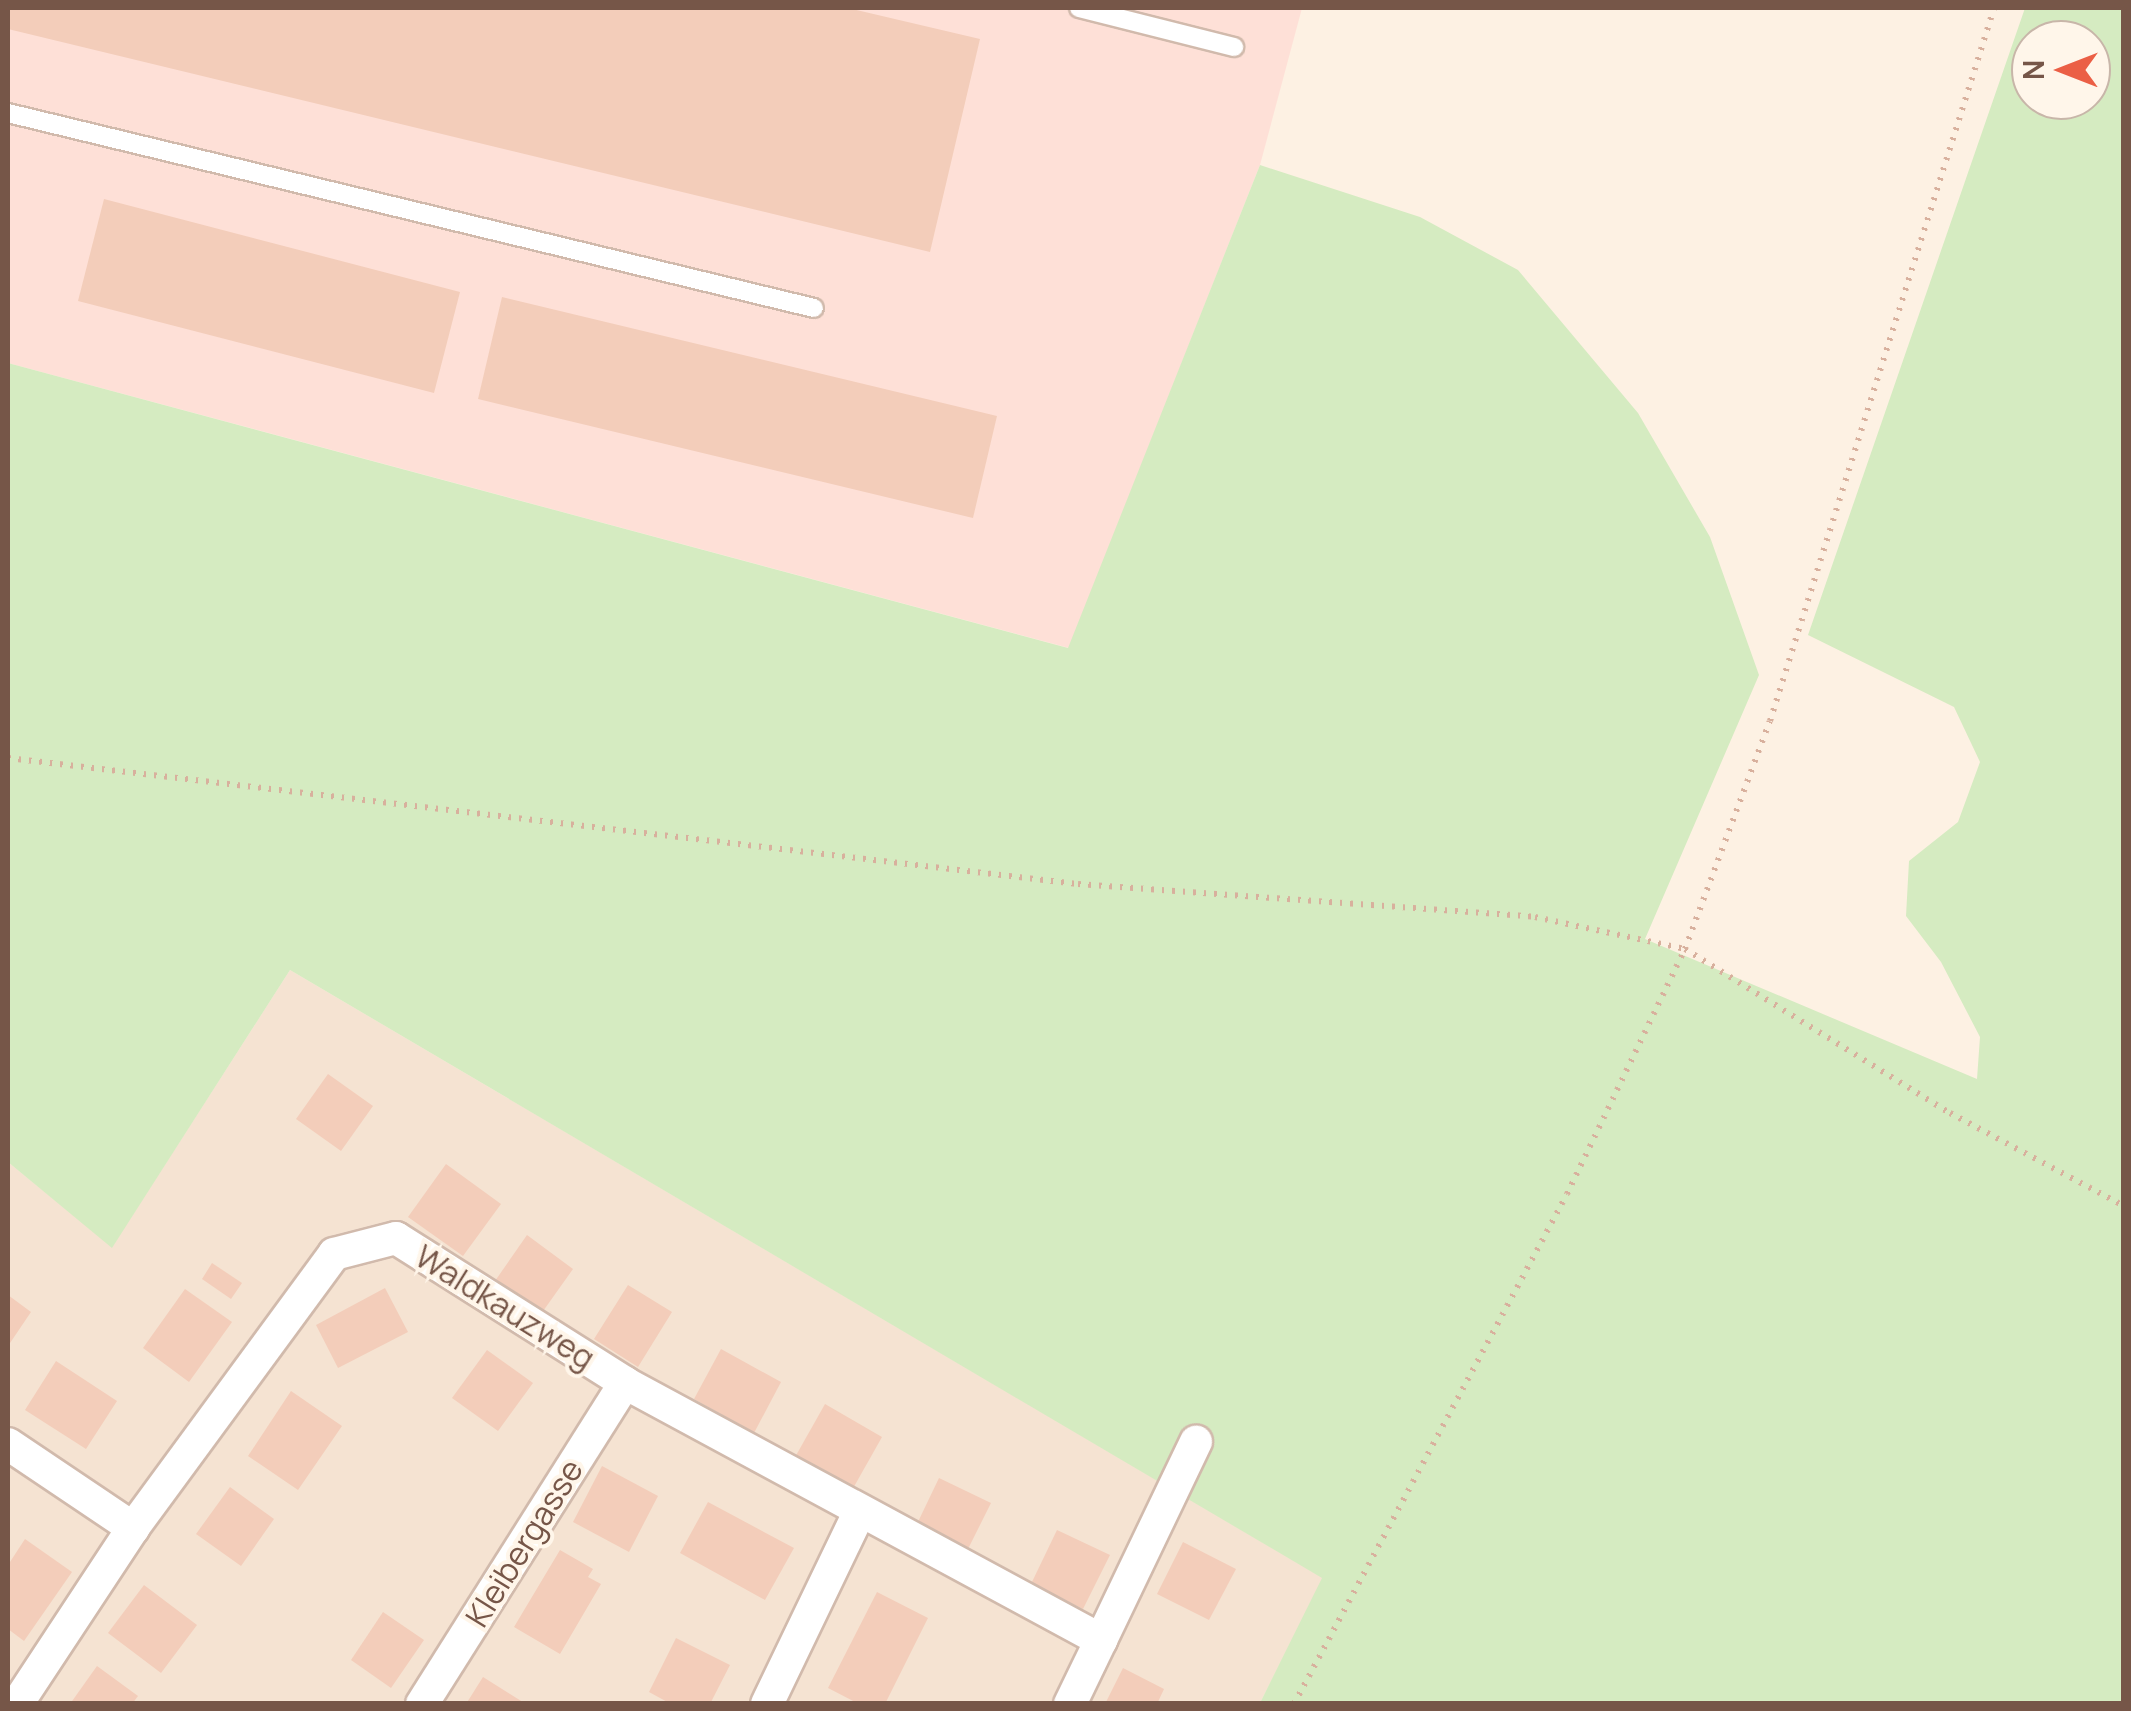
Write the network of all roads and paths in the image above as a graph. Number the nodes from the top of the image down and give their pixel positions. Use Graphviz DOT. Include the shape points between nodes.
graph roads {
  1 [pos="1080,8"];
  2 [pos="1994,8"];
  3 [pos="1234,48"];
  4 [pos="8,113"];
  5 [pos="814,308"];
  6 [pos="8,758"];
  7 [pos="1686,950"];
  8 [pos="2124,1206"];
  9 [pos="625,1383"];
  10 [pos="1196,1442"];
  11 [pos="8,1444"];
  12 [pos="859,1513"];
  13 [pos="133,1528"];
  14 [pos="1101,1640"];
  15 [pos="17,1704"];
  16 [pos="422,1704"];
  17 [pos="767,1704"];
  18 [pos="1070,1704"];
  19 [pos="1294,1704"];
  1 -- 3 [label="lane"];
  2 -- 7 [label="path" via="1770,721"];
  4 -- 5 [label="lane"];
  6 -- 7 [label="path" via="1078,884 1535,917"];
  7 -- 8 [label="path" via="1950,1112"];
  7 -- 19 [label="path" via="1567,1194"];
  9 -- 12 [label="street, Waldkauzweg"];
  9 -- 13 [label="street, Waldkauzweg" via="396,1238 334,1254"];
  9 -- 16 [label="street, Kleibergasse"];
  10 -- 14 [label="street"];
  11 -- 13 [label="street"];
  12 -- 14 [label="street, Waldkauzweg"];
  12 -- 17 [label="street"];
  13 -- 15 [label="street, Waldkauzweg"];
  14 -- 18 [label="street"];
}
